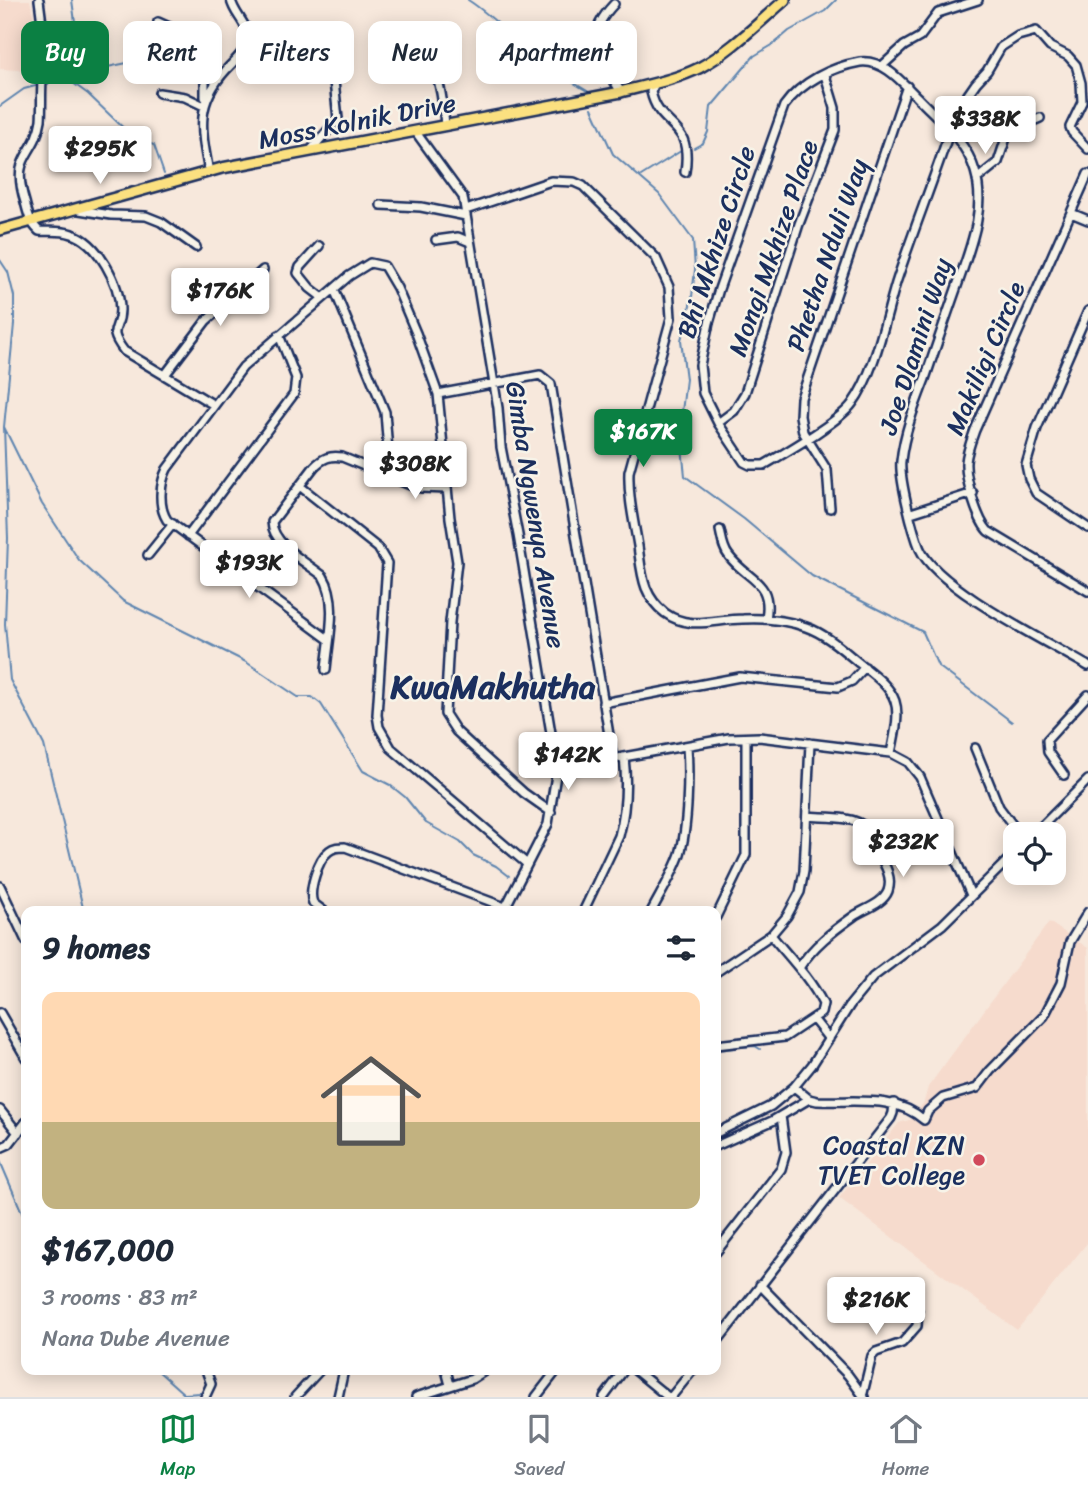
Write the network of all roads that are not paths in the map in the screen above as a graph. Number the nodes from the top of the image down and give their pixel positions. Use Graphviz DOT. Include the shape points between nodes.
graph roads {
  1 [pos="39,0"];
  2 [pos="231,0"];
  3 [pos="785,0"];
  4 [pos="978,0"];
  5 [pos="614,4"];
  6 [pos="882,66"];
  7 [pos="825,75"];
  8 [pos="655,83"];
  9 [pos="204,84"];
  10 [pos="335,84"];
  11 [pos="439,84"];
  12 [pos="906,86"];
  13 [pos="621,92"];
  14 [pos="159,93"];
  15 [pos="204,104"];
  16 [pos="1040,118"];
  17 [pos="445,126"];
  18 [pos="948,128"];
  19 [pos="415,131"];
  20 [pos="1088,149"];
  21 [pos="310,150"];
  22 [pos="209,172"];
  23 [pos="685,172"];
  24 [pos="1088,174"];
  25 [pos="977,179"];
  26 [pos="381,205"];
  27 [pos="68,210"];
  28 [pos="466,213"];
  29 [pos="1071,213"];
  30 [pos="30,220"];
  31 [pos="1088,220"];
  32 [pos="0,230"];
  33 [pos="436,240"];
  34 [pos="470,242"];
  35 [pos="318,246"];
  36 [pos="196,247"];
  37 [pos="263,270"];
  38 [pos="334,289"];
  39 [pos="323,298"];
  40 [pos="1088,311"];
  41 [pos="279,335"];
  42 [pos="164,375"];
  43 [pos="493,385"];
  44 [pos="438,394"];
  45 [pos="214,405"];
  46 [pos="718,423"];
  47 [pos="805,439"];
  48 [pos="390,477"];
  49 [pos="300,487"];
  50 [pos="447,489"];
  51 [pos="972,493"];
  52 [pos="830,508"];
  53 [pos="911,513"];
  54 [pos="173,524"];
  55 [pos="1088,527"];
  56 [pos="720,530"];
  57 [pos="188,536"];
  58 [pos="148,555"];
  59 [pos="1088,591"];
  60 [pos="766,619"];
  61 [pos="328,639"];
  62 [pos="1088,666"];
  63 [pos="865,667"];
  64 [pos="326,670"];
  65 [pos="543,683"];
  66 [pos="500,690"];
  67 [pos="1088,695"];
  68 [pos="603,703"];
  69 [pos="746,737"];
  70 [pos="810,743"];
  71 [pos="687,746"];
  72 [pos="975,748"];
  73 [pos="891,753"];
  74 [pos="624,757"];
  75 [pos="613,759"];
  76 [pos="557,769"];
  77 [pos="1064,775"];
  78 [pos="1088,780"];
  79 [pos="551,812"];
  80 [pos="807,816"];
  81 [pos="1010,822"];
  82 [pos="1046,822"];
  83 [pos="527,864"];
  84 [pos="1003,864"];
  85 [pos="0,886"];
  86 [pos="971,895"];
  87 [pos="317,906"];
  88 [pos="494,906"];
  89 [pos="506,906"];
  90 [pos="586,906"];
  91 [pos="654,906"];
  92 [pos="721,908"];
  93 [pos="1088,912"];
  94 [pos="21,930"];
  95 [pos="771,935"];
  96 [pos="799,968"];
  97 [pos="721,969"];
  98 [pos="0,1013"];
  99 [pos="814,1020"];
  100 [pos="829,1039"];
  101 [pos="721,1044"];
  102 [pos="21,1049"];
  103 [pos="794,1087"];
  104 [pos="809,1099"];
  105 [pos="894,1103"];
  106 [pos="0,1110"];
  107 [pos="781,1116"];
  108 [pos="21,1129"];
  109 [pos="721,1131"];
  110 [pos="18,1133"];
  111 [pos="721,1144"];
  112 [pos="0,1148"];
  113 [pos="721,1246"];
  114 [pos="760,1285"];
  115 [pos="912,1289"];
  116 [pos="721,1336"];
  117 [pos="208,1375"];
  118 [pos="315,1375"];
  119 [pos="343,1375"];
  120 [pos="447,1375"];
  121 [pos="478,1375"];
  122 [pos="553,1375"];
  123 [pos="620,1375"];
  124 [pos="641,1375"];
  125 [pos="689,1375"];
  126 [pos="450,1385"];
  127 [pos="863,1395"];
  128 [pos="205,1397"];
  129 [pos="295,1397"];
  130 [pos="338,1397"];
  131 [pos="416,1397"];
  132 [pos="536,1397"];
  133 [pos="604,1397"];
  134 [pos="670,1397"];
  1 -- 30 [label="street" via="45,46 39,130 19,171"];
  2 -- 15 [label="street" via="247,32 246,45"];
  3 -- 8 [label="main road, Moss Kolnik Drive" via="724,52 676,78"];
  4 -- 6 [label="street" via="938,13 920,37"];
  5 -- 13 [label="street" via="596,27 595,37 599,55"];
  6 -- 7 [label="street, Bhi Mkhize Circle" via="859,62"];
  6 -- 12 [label="street"];
  7 -- 46 [label="street, Mongi Mkhize Place" via="835,108 835,130 799,223 746,394"];
  7 -- 46 [label="street, Bhi Mkhize Circle" via="792,95 780,115 709,323 700,378"];
  8 -- 13 [label="main road, Moss Kolnik Drive"];
  8 -- 23 [label="street" via="650,92 656,110 677,128 686,145"];
  9 -- 15 [label="street"];
  10 -- 21 [label="street" via="338,119"];
  11 -- 17 [label="street"];
  12 -- 18 [label="street"];
  12 -- 47 [label="street, Phetha Nduli Way" via="802,398"];
  13 -- 17 [label="main road, Moss Kolnik Drive"];
  14 -- 15 [label="street"];
  15 -- 22 [label="street"];
  16 -- 25 [label="street" via="1008,132 998,162"];
  17 -- 19 [label="main road, Moss Kolnik Drive"];
  18 -- 20 [label="street, Bhi Mkhize Circle" via="1001,47 1038,31 1076,65 1082,102 1070,127"];
  18 -- 25 [label="street" via="969,155"];
  18 -- 47 [label="street, Bhi Mkhize Circle" via="880,342 857,396 838,418"];
  19 -- 21 [label="main road, Moss Kolnik Drive"];
  19 -- 28 [label="street, Gimba Ngwenya Avenue" via="461,193"];
  21 -- 22 [label="main road, Moss Kolnik Drive"];
  22 -- 27 [label="main road, Moss Kolnik Drive"];
  24 -- 29 [label="street, Makiligi Circle"];
  25 -- 53 [label="street, Joe Dlamini Way" via="980,201 975,233 903,449 901,476"];
  26 -- 28 [label="street"];
  27 -- 30 [label="main road, Moss Kolnik Drive"];
  27 -- 36 [label="street" via="146,216"];
  28 -- 34 [label="street, Gimba Ngwenya Avenue"];
  28 -- 60 [label="street" via="551,181 574,182 591,192 649,249 663,271 672,305 629,472 646,588 663,612 682,622"];
  29 -- 31 [label="street"];
  29 -- 51 [label="street, Makiligi Circle" via="968,449 966,470"];
  30 -- 32 [label="main road, Moss Kolnik Drive"];
  30 -- 42 [label="street" via="39,231 73,234 95,248 120,304 114,337 130,356"];
  33 -- 34 [label="street" via="458,237"];
  34 -- 43 [label="street, Gimba Ngwenya Avenue"];
  35 -- 39 [label="street" via="298,273"];
  37 -- 42 [label="street" via="206,321"];
  38 -- 39 [label="street"];
  38 -- 44 [label="street" via="370,263 389,272"];
  38 -- 48 [label="street" via="382,399"];
  39 -- 41 [label="street"];
  40 -- 55 [label="street" via="1037,428 1026,465 1036,493"];
  41 -- 45 [label="street" via="243,367"];
  41 -- 57 [label="street" via="296,378 294,394"];
  42 -- 45 [label="street"];
  43 -- 44 [label="street"];
  43 -- 65 [label="street, Gimba Ngwenya Avenue"];
  43 -- 68 [label="street" via="540,375 551,384"];
  44 -- 50 [label="street"];
  45 -- 54 [label="street" via="163,476 163,513"];
  46 -- 47 [label="street, Bhi Mkhize Circle" via="750,465 764,465"];
  47 -- 52 [label="street" via="827,470"];
  48 -- 49 [label="street" via="330,456 314,467"];
  48 -- 50 [label="street" via="421,488"];
  49 -- 61 [label="street" via="272,522 273,532 328,583 332,599"];
  49 -- 83 [label="street" via="378,548 387,563 377,716 384,738"];
  50 -- 79 [label="street" via="457,571 445,714 456,731"];
  51 -- 53 [label="street"];
  51 -- 59 [label="street, Makiligi Circle" via="988,531"];
  53 -- 62 [label="street, Joe Dlamini Way" via="920,549 936,571 964,593"];
  54 -- 57 [label="street"];
  54 -- 58 [label="street"];
  56 -- 60 [label="street" via="727,554 764,589"];
  57 -- 61 [label="street"];
  60 -- 63 [label="street" via="818,632"];
  61 -- 64 [label="street"];
  63 -- 68 [label="street" via="852,681 838,687 740,677"];
  63 -- 73 [label="street" via="895,698 897,727"];
  65 -- 66 [label="street"];
  65 -- 76 [label="street, Gimba Ngwenya Avenue"];
  67 -- 77 [label="street" via="1047,740 1048,752"];
  68 -- 75 [label="street"];
  69 -- 70 [label="street"];
  69 -- 71 [label="street"];
  69 -- 92 [label="street" via="746,855"];
  70 -- 73 [label="street"];
  70 -- 80 [label="street"];
  71 -- 74 [label="street"];
  71 -- 91 [label="street" via="681,848"];
  72 -- 81 [label="street" via="999,807"];
  73 -- 86 [label="street" via="908,762 920,778"];
  74 -- 75 [label="street"];
  74 -- 90 [label="street" via="625,799 619,836"];
  75 -- 76 [label="street"];
  76 -- 79 [label="street, Gimba Ngwenya Avenue"];
  78 -- 82 [label="street"];
  79 -- 83 [label="street, Gimba Ngwenya Avenue"];
  80 -- 95 [label="street" via="800,892"];
  80 -- 96 [label="street" via="861,824 885,864 889,882 884,897 817,944"];
  83 -- 89 [label="street, Gimba Ngwenya Avenue"];
  84 -- 86 [label="street"];
  85 -- 94 [label="street"];
  86 -- 100 [label="street" via="936,930 873,977"];
  87 -- 88 [label="street" via="310,889 327,852 345,847"];
  93 -- 105 [label="street" via="1070,942 1061,983 1044,1016 977,1088 943,1098 924,1120"];
  95 -- 96 [label="street"];
  95 -- 97 [label="street"];
  96 -- 99 [label="street" via="821,998 823,1009"];
  98 -- 102 [label="street"];
  99 -- 100 [label="street"];
  99 -- 101 [label="street" via="785,1037"];
  100 -- 103 [label="street"];
  103 -- 104 [label="street"];
  103 -- 109 [label="street" via="771,1106"];
  104 -- 105 [label="street"];
  104 -- 107 [label="street"];
  105 -- 114 [label="street" via="891,1118"];
  106 -- 110 [label="street"];
  107 -- 111 [label="street"];
  107 -- 113 [label="street" via="786,1152 782,1169"];
  108 -- 110 [label="street"];
  110 -- 112 [label="street"];
  114 -- 116 [label="street"];
  114 -- 127 [label="street"];
  115 -- 127 [label="street" via="917,1326 902,1343 872,1356"];
  117 -- 128 [label="street" via="211,1384"];
  118 -- 129 [label="street"];
  119 -- 130 [label="street"];
  120 -- 126 [label="street"];
  121 -- 126 [label="street"];
  122 -- 132 [label="street"];
  123 -- 133 [label="street"];
  124 -- 134 [label="street"];
  125 -- 134 [label="street"];
  126 -- 131 [label="street"];
}
